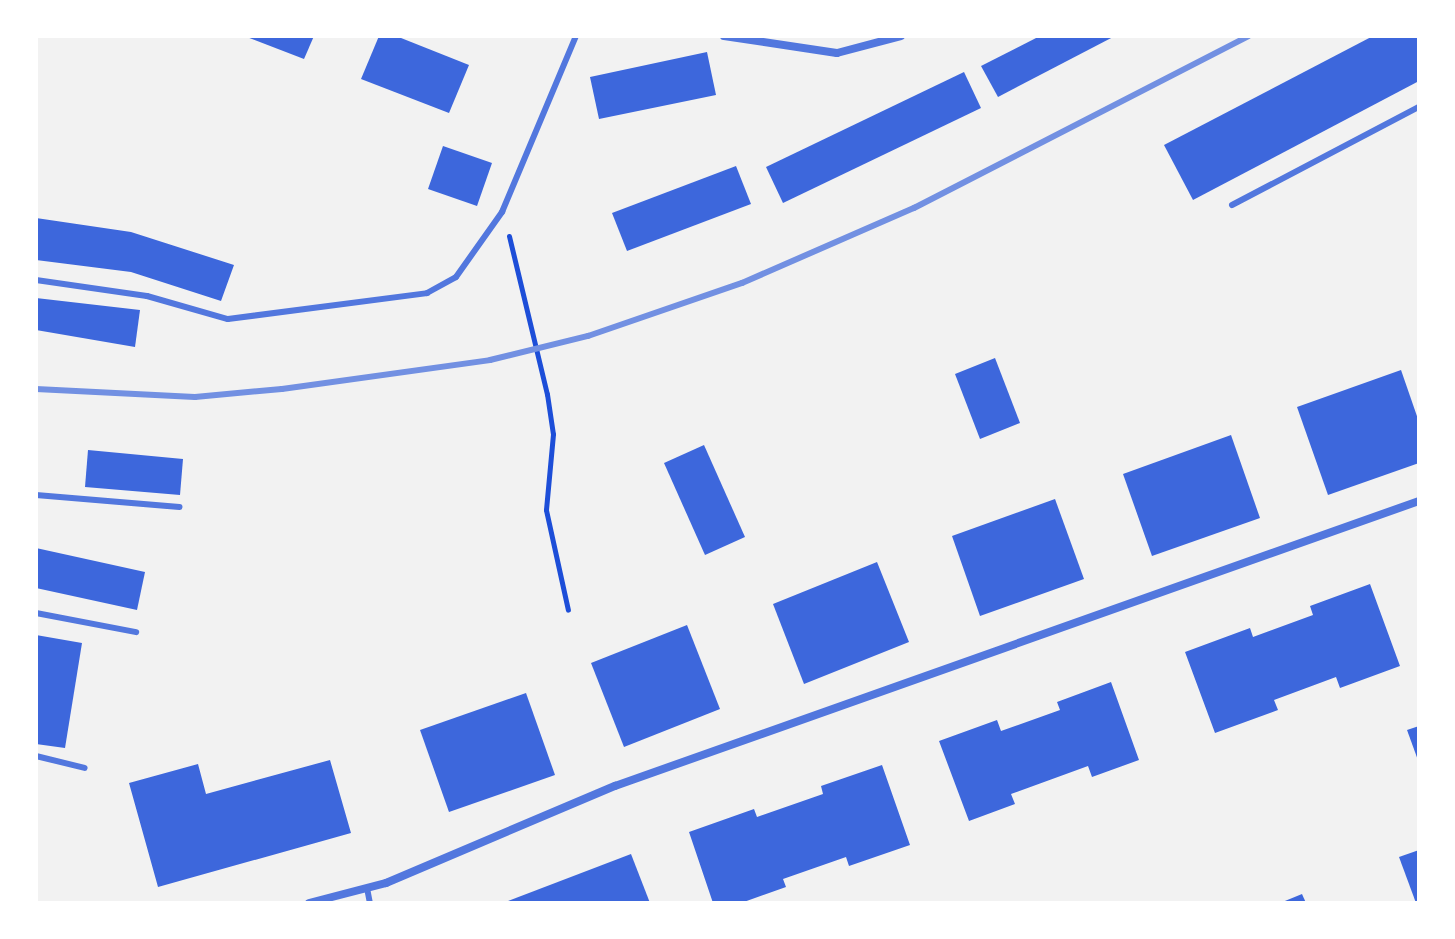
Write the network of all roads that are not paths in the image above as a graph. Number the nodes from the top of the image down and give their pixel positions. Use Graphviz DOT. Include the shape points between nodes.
graph roads {
  1 [pos="576,36"];
  2 [pos="724,36"];
  3 [pos="901,36"];
  4 [pos="1419,107"];
  5 [pos="1232,205"];
  6 [pos="36,280"];
  7 [pos="36,495"];
  8 [pos="1419,501"];
  9 [pos="179,507"];
  10 [pos="36,613"];
  11 [pos="136,632"];
  12 [pos="36,756"];
  13 [pos="85,768"];
  14 [pos="367,888"];
  15 [pos="309,903"];
  16 [pos="370,903"];
  1 -- 6 [label="lane" via="502,212 456,277 427,293 228,319 147,296"];
  2 -- 3 [label="street" via="837,53"];
  4 -- 5 [label="lane"];
  7 -- 9 [label="lane"];
  8 -- 14 [label="street" via="615,786"];
  10 -- 11 [label="lane"];
  12 -- 13 [label="lane"];
  14 -- 15 [label="street"];
  14 -- 16 [label="lane"];
}
